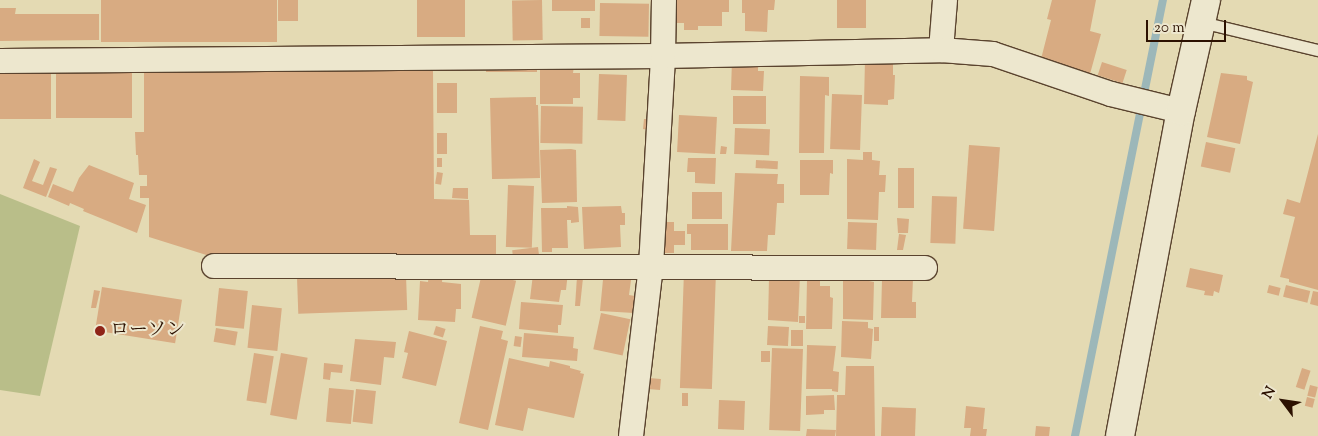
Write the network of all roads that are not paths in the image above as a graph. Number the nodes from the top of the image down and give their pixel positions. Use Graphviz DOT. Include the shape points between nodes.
graph roads {
  1 [pos="664,0"];
  2 [pos="945,0"];
  3 [pos="1204,11"];
  4 [pos="941,50"];
  5 [pos="1318,50"];
  6 [pos="663,56"];
  7 [pos="0,61"];
  8 [pos="1181,112"];
  9 [pos="214,266"];
  10 [pos="651,266"];
  11 [pos="925,268"];
  12 [pos="631,436"];
  13 [pos="1120,436"];
  1 -- 6 [label="street"];
  2 -- 4 [label="street"];
  3 -- 5 [label="lane"];
  3 -- 8 [label="street"];
  4 -- 6 [label="street"];
  4 -- 8 [label="street" via="993,54 1111,94"];
  6 -- 7 [label="street"];
  6 -- 10 [label="street"];
  8 -- 13 [label="street"];
  9 -- 10 [label="street"];
  10 -- 11 [label="street"];
  10 -- 12 [label="street"];
}
